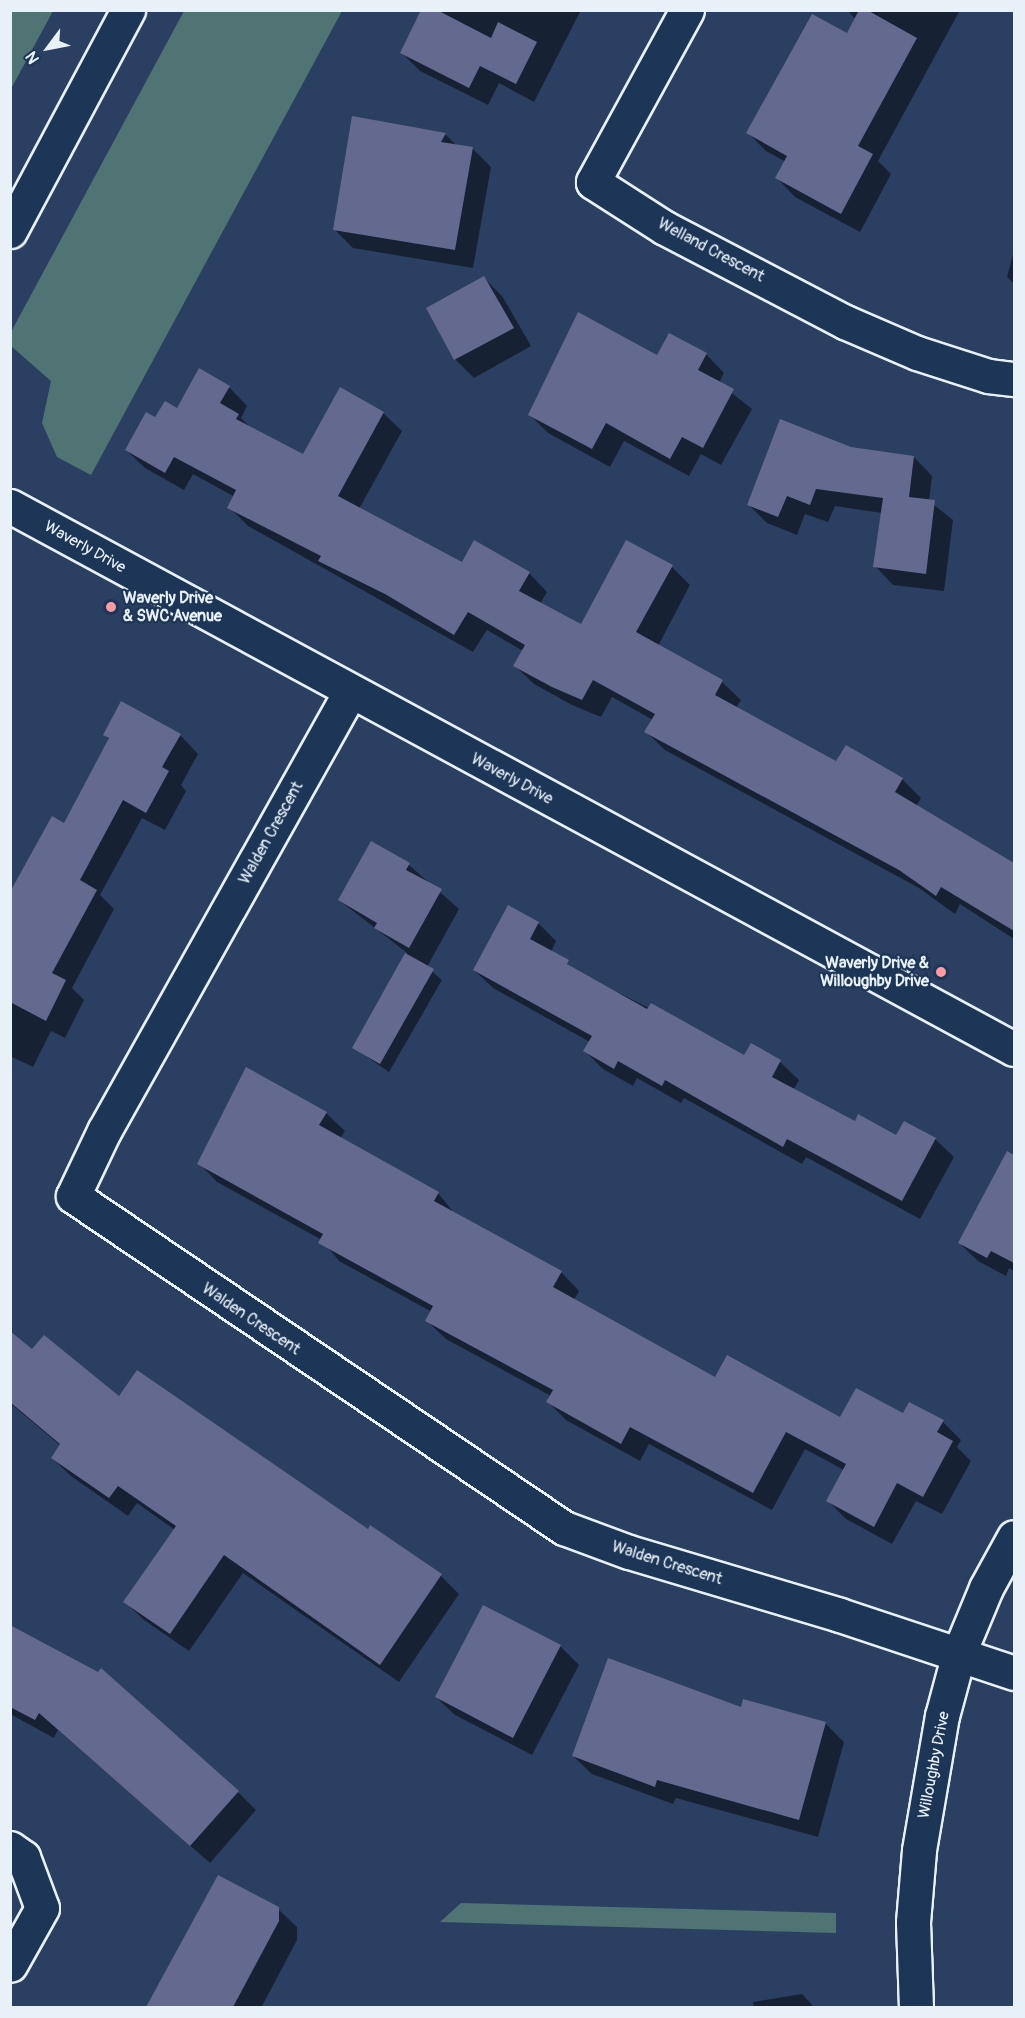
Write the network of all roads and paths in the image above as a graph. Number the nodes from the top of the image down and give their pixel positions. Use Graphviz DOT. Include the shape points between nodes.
graph roads {
  1 [pos="128,10"];
  2 [pos="687,10"];
  3 [pos="10,231"];
  4 [pos="1014,379"];
  5 [pos="10,506"];
  6 [pos="350,692"];
  7 [pos="1014,1049"];
  8 [pos="1014,1537"];
  9 [pos="959,1653"];
  10 [pos="1014,1673"];
  11 [pos="10,1848"];
  12 [pos="10,1965"];
  13 [pos="916,2007"];
  1 -- 3 [label="street"];
  2 -- 4 [label="street, Welland Crescent" via="593,182 665,228 845,322 917,353 988,376"];
  5 -- 6 [label="street, Waverly Drive"];
  6 -- 7 [label="street, Waverly Drive"];
  6 -- 9 [label="street, Walden Crescent" via="104,1131 73,1196 564,1528 629,1552"];
  8 -- 9 [label="street, Willoughby Drive" via="986,1588"];
  9 -- 10 [label="street"];
  9 -- 13 [label="street, Willoughby Drive" via="931,1769 919,1850 913,1922"];
  11 -- 12 [label="street" via="23,1857 42,1908"];
}
